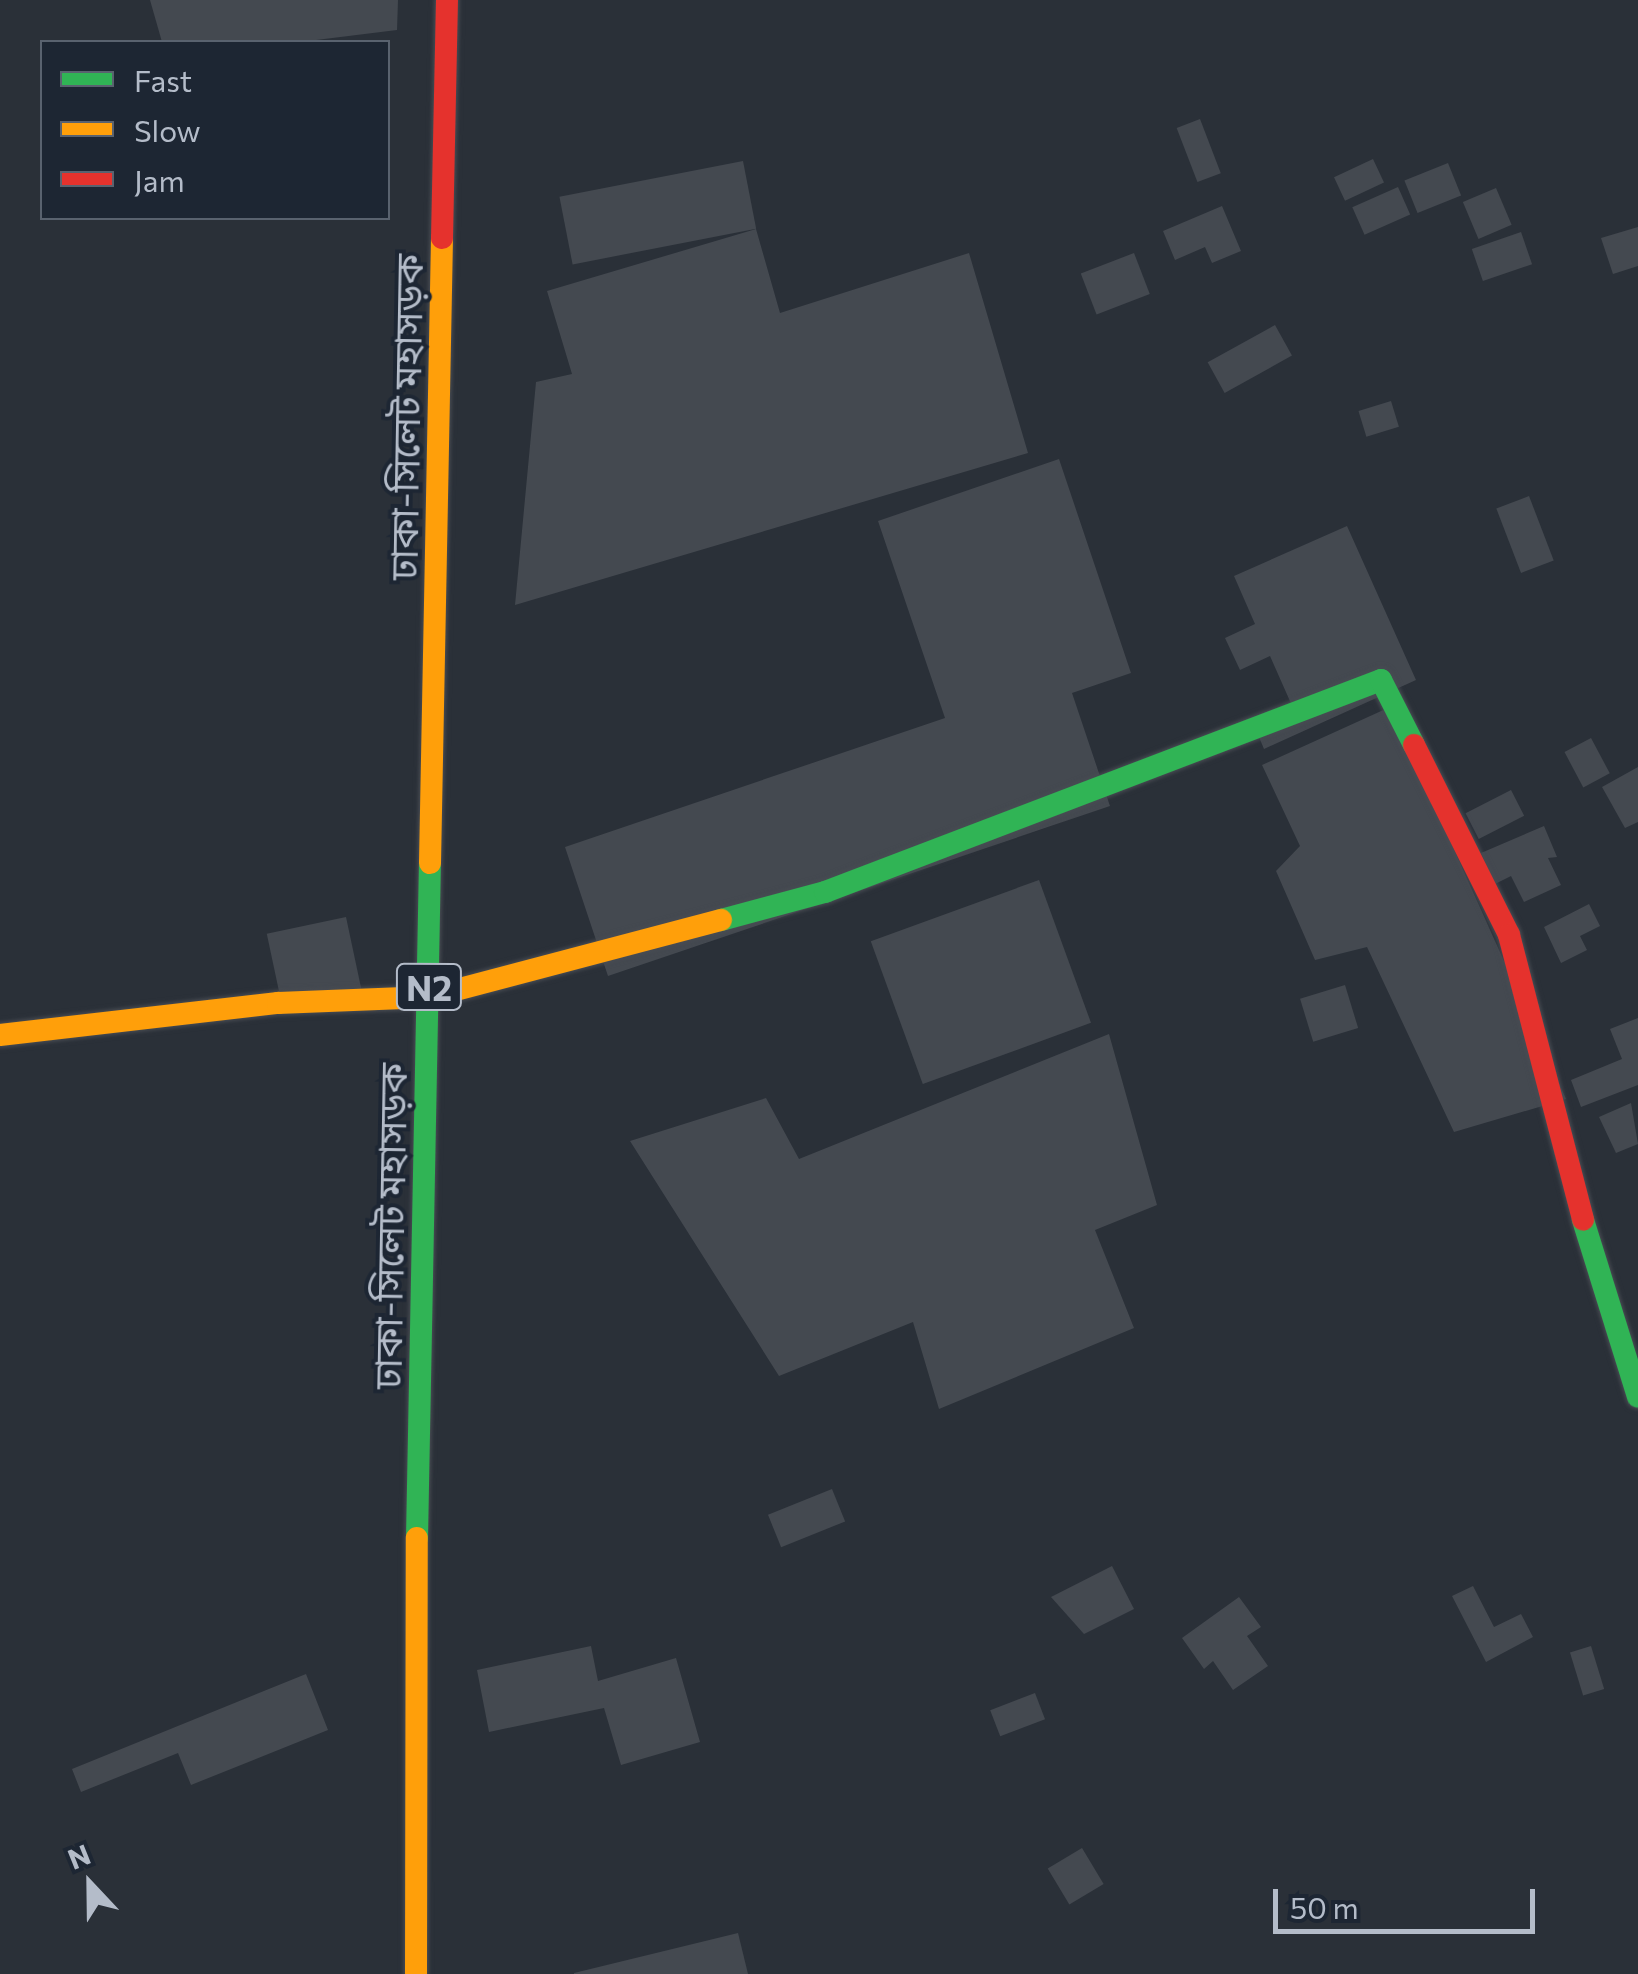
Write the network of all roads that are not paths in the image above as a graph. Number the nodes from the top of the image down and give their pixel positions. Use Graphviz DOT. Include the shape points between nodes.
graph roads {
  1 [pos="447,0"];
  2 [pos="429,997"];
  3 [pos="0,1035"];
  4 [pos="1638,1397"];
  5 [pos="416,1974"];
  1 -- 2 [label="main road, ঢাকা-সিলেট মহাসড়ক / N2"];
  2 -- 3 [label="main road" via="278,1003"];
  2 -- 4 [label="main road" via="825,892 1381,680 1508,934 1604,1301"];
  2 -- 5 [label="main road, ঢাকা-সিলেট মহাসড়ক / N2"];
}
